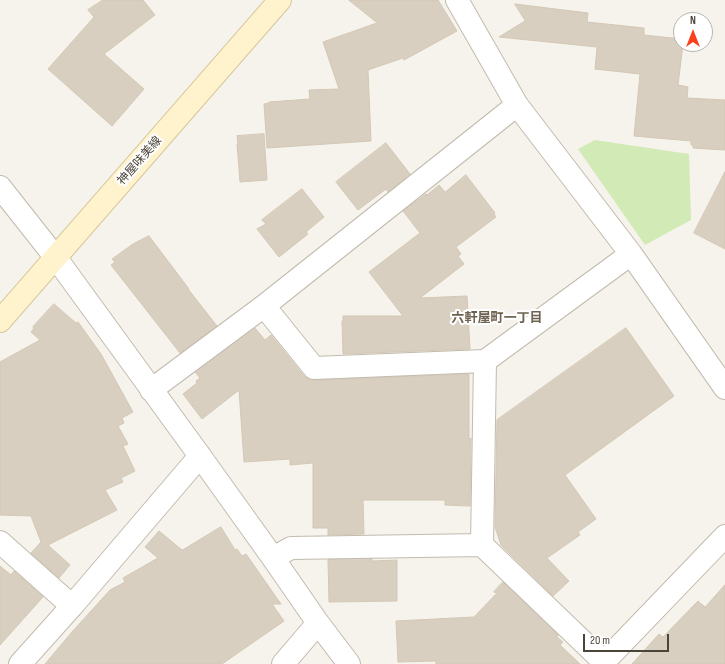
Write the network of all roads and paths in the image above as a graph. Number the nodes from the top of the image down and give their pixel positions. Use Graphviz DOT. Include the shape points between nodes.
graph roads {
  1 [pos="280,0"];
  2 [pos="457,0"];
  3 [pos="517,105"];
  4 [pos="0,187"];
  5 [pos="631,254"];
  6 [pos="56,258"];
  7 [pos="264,306"];
  8 [pos="0,322"];
  9 [pos="485,361"];
  10 [pos="725,388"];
  11 [pos="151,390"];
  12 [pos="200,456"];
  13 [pos="725,536"];
  14 [pos="0,542"];
  15 [pos="482,545"];
  16 [pos="273,558"];
  17 [pos="72,606"];
  18 [pos="318,623"];
  19 [pos="603,663"];
  20 [pos="20,664"];
  21 [pos="283,664"];
  22 [pos="349,664"];
  1 -- 6 [label="main road, 神屋味美線"];
  2 -- 3 [label="street"];
  3 -- 5 [label="street"];
  3 -- 7 [label="street"];
  4 -- 6 [label="street"];
  5 -- 9 [label="street"];
  5 -- 10 [label="street"];
  6 -- 8 [label="main road, 神屋味美線"];
  6 -- 11 [label="street"];
  7 -- 9 [label="street" via="314,368"];
  7 -- 11 [label="street"];
  9 -- 15 [label="street"];
  11 -- 12 [label="street"];
  12 -- 16 [label="street"];
  12 -- 17 [label="street"];
  13 -- 19 [label="street"];
  14 -- 17 [label="street"];
  15 -- 16 [label="street" via="291,548"];
  15 -- 19 [label="street"];
  16 -- 18 [label="street"];
  17 -- 20 [label="street"];
  18 -- 21 [label="street"];
  18 -- 22 [label="street"];
}
